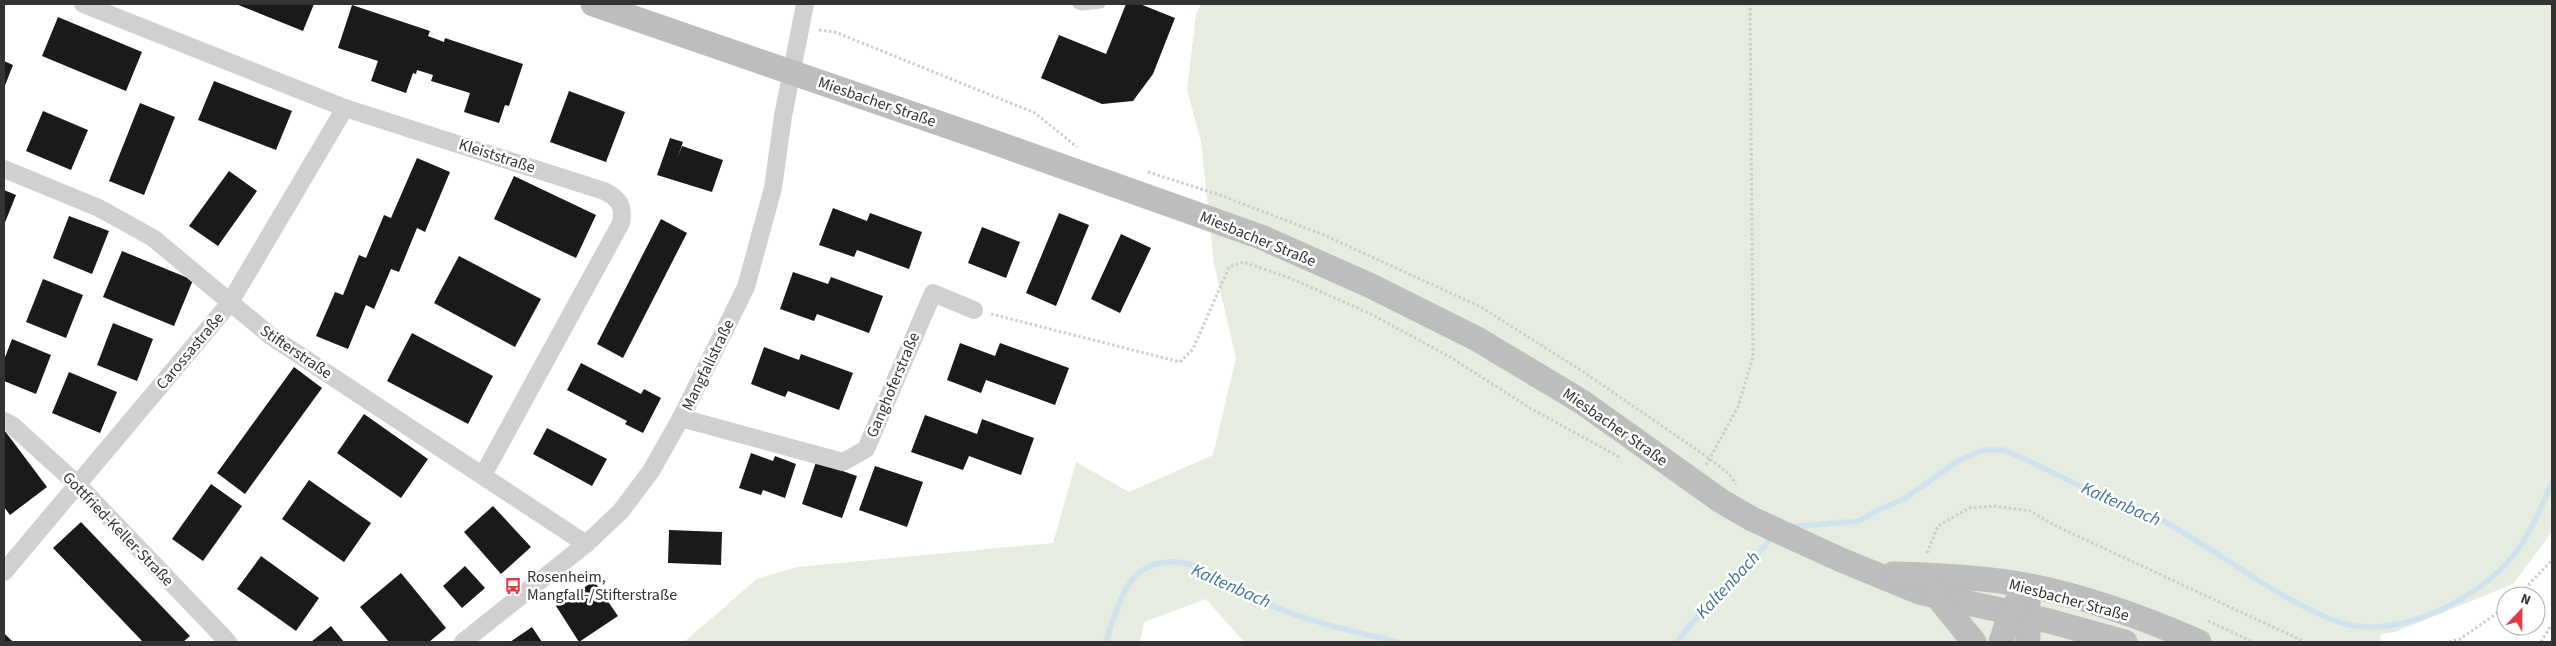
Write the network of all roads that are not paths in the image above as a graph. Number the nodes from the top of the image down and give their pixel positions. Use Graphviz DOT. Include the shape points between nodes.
graph roads {
  1 [pos="83,4"];
  2 [pos="593,4"];
  3 [pos="805,4"];
  4 [pos="1077,4"];
  5 [pos="1101,4"];
  6 [pos="793,73"];
  7 [pos="345,108"];
  8 [pos="4,169"];
  9 [pos="229,304"];
  10 [pos="974,310"];
  11 [pos="681,418"];
  12 [pos="4,421"];
  13 [pos="483,475"];
  14 [pos="78,485"];
  15 [pos="586,544"];
  16 [pos="4,572"];
  17 [pos="1875,573"];
  18 [pos="2027,586"];
  19 [pos="1936,596"];
  20 [pos="2020,614"];
  21 [pos="2115,641"];
  22 [pos="228,642"];
  23 [pos="463,642"];
  24 [pos="1974,642"];
  25 [pos="2001,642"];
  26 [pos="2028,642"];
  27 [pos="2199,642"];
  1 -- 7 [label="street, Kleiststraße"];
  2 -- 6 [label="main road, Miesbacher Straße"];
  3 -- 6 [label="street, Mangfallstraße"];
  4 -- 5 [label="lane"];
  6 -- 11 [label="street, Mangfallstraße" via="783,116 774,188 746,287"];
  6 -- 17 [label="main road, Miesbacher Straße" via="1243,231 1369,285 1477,339 1574,397 1721,501 1839,559"];
  7 -- 9 [label="street, Carossastraße"];
  7 -- 13 [label="street, Kleiststraße" via="604,191 622,205 621,223"];
  8 -- 9 [label="street, Stifterstraße" via="132,224 159,243"];
  9 -- 13 [label="street, Stifterstraße" via="272,337"];
  9 -- 14 [label="street, Carossastraße"];
  10 -- 11 [label="street, Ganghoferstraße" via="933,293 866,449 843,462"];
  11 -- 15 [label="street, Mangfallstraße" via="642,485"];
  12 -- 14 [label="street, Gottfried-Keller-Straße"];
  13 -- 15 [label="street, Stifterstraße"];
  14 -- 16 [label="street, Carossastraße"];
  14 -- 22 [label="street, Gottfried-Keller-Straße"];
  15 -- 23 [label="street, Mangfallstraße"];
  17 -- 18 [label="main road, Miesbacher Straße" via="1990,580"];
  17 -- 19 [label="main road, Miesbacher Straße" via="1899,585"];
  18 -- 20 [label="main road"];
  18 -- 27 [label="main road, Miesbacher Straße" via="2112,610"];
  19 -- 20 [label="main road, Miesbacher Straße"];
  19 -- 24 [label="main road"];
  20 -- 21 [label="main road, Miesbacher Straße"];
  20 -- 25 [label="main road"];
  20 -- 26 [label="main road"];
}
